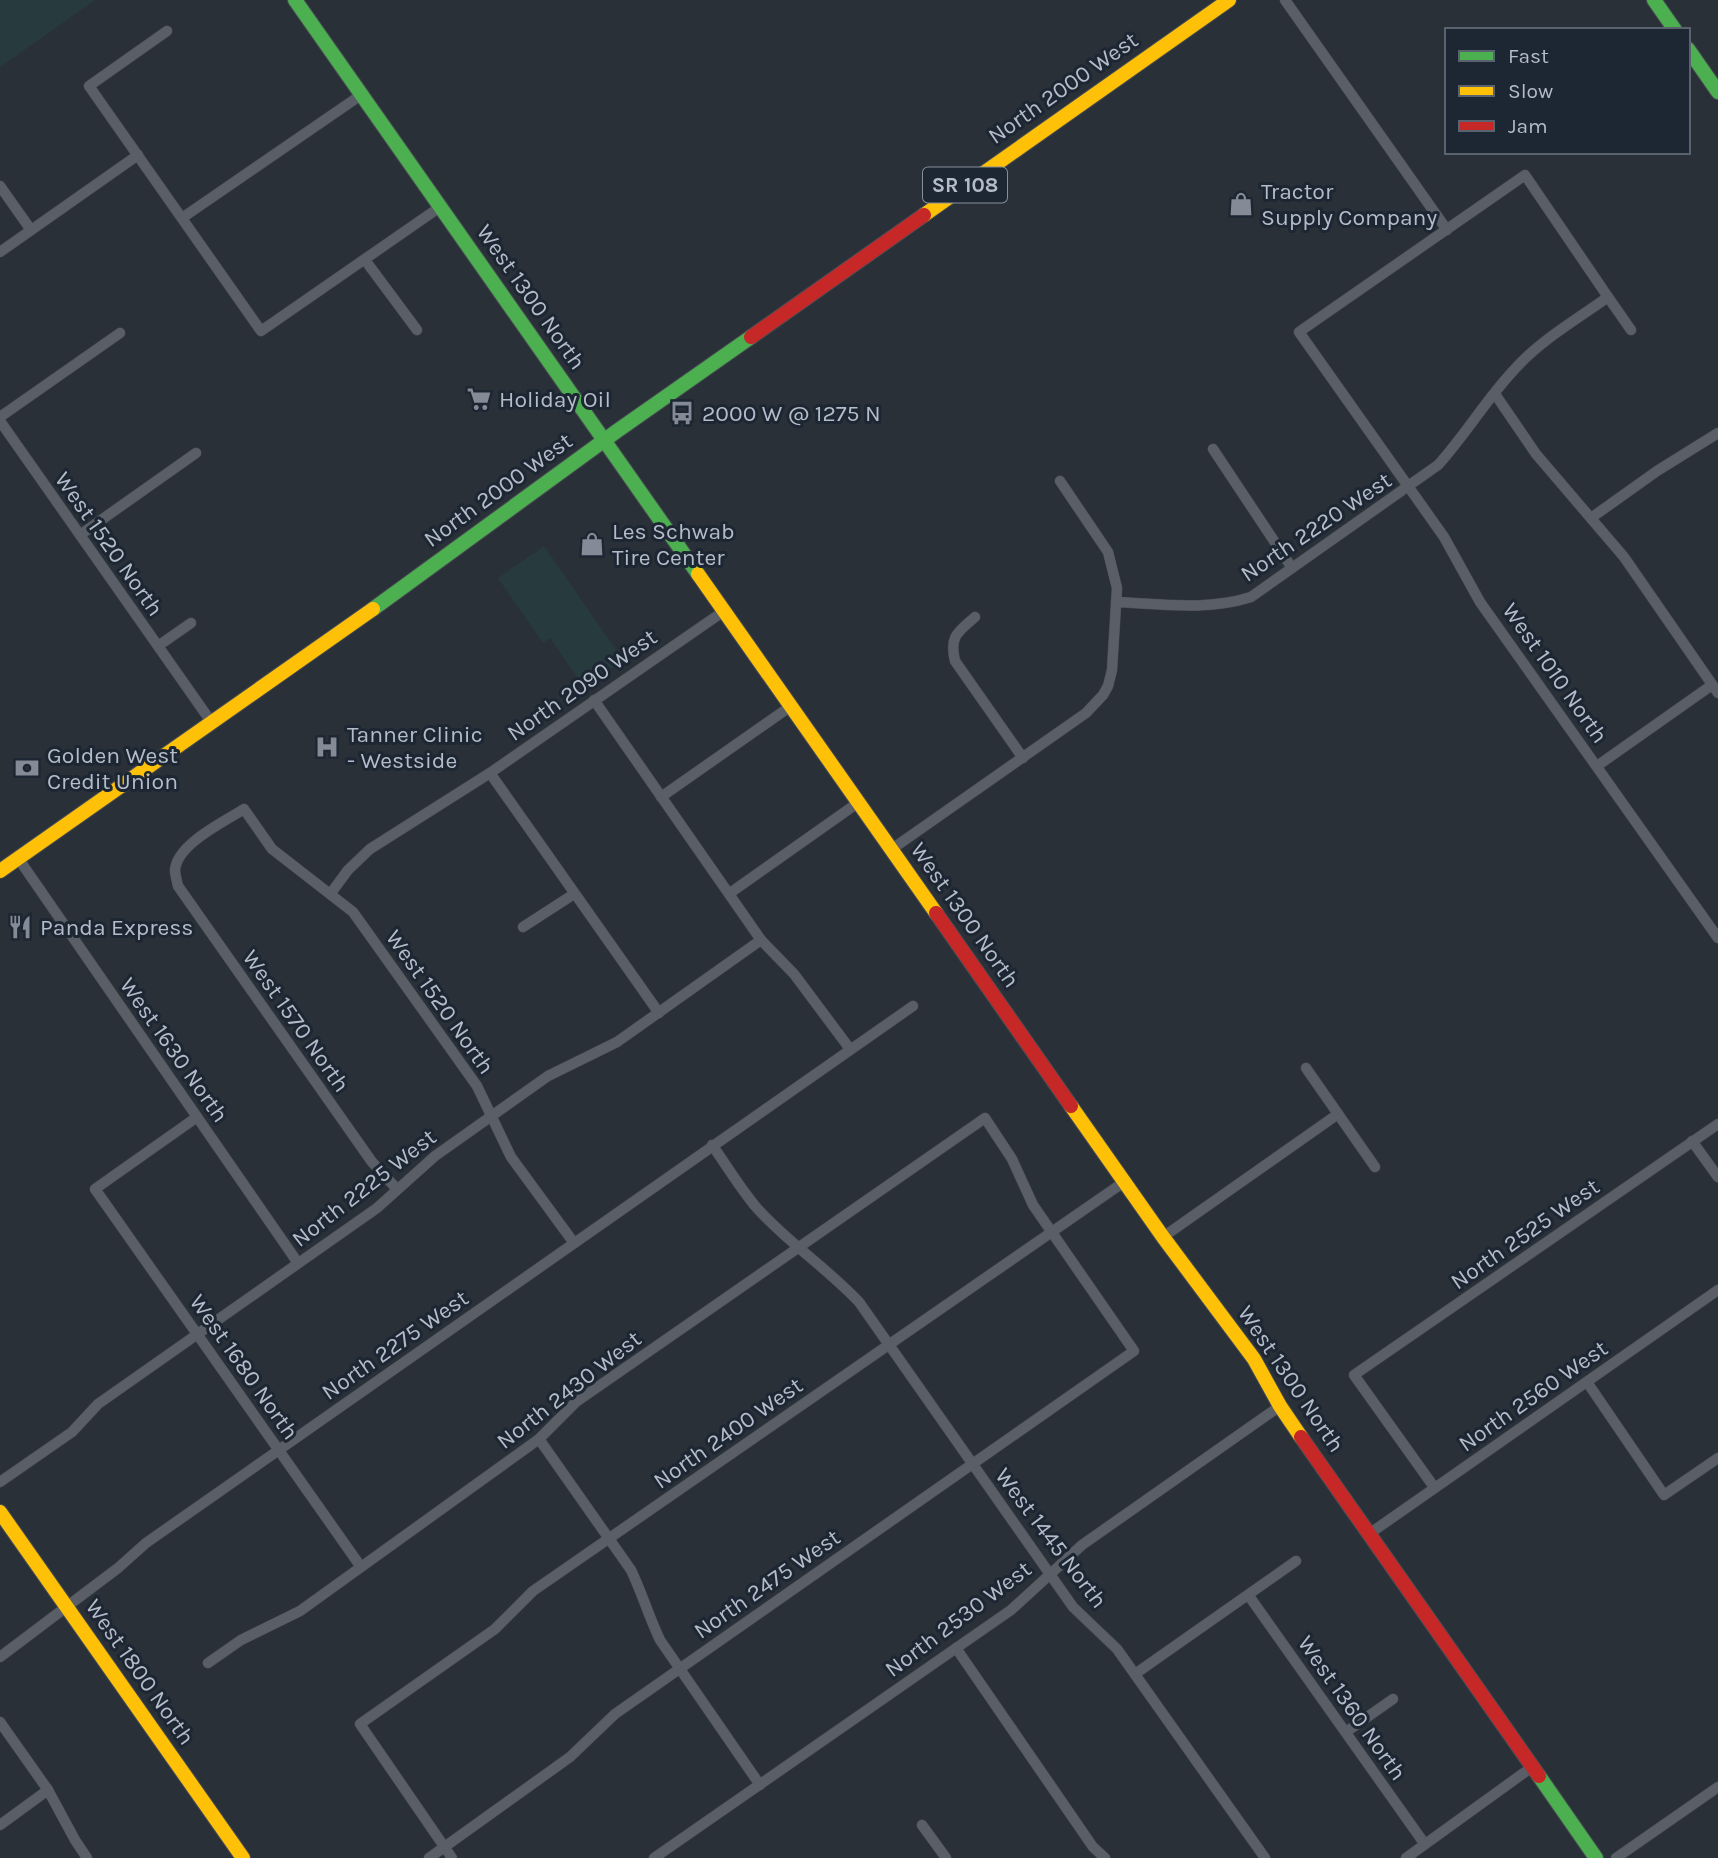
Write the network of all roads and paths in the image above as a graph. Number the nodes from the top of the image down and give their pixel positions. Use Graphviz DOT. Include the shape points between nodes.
graph roads {
  1 [pos="295,0"];
  2 [pos="1229,0"];
  3 [pos="1285,0"];
  4 [pos="1654,0"];
  5 [pos="1674,28"];
  6 [pos="167,31"];
  7 [pos="1690,52"];
  8 [pos="1718,92"];
  9 [pos="361,95"];
  10 [pos="138,155"];
  11 [pos="0,186"];
  12 [pos="440,207"];
  13 [pos="182,218"];
  14 [pos="31,230"];
  15 [pos="1447,230"];
  16 [pos="0,252"];
  17 [pos="365,260"];
  18 [pos="1608,297"];
  19 [pos="417,330"];
  20 [pos="1632,330"];
  21 [pos="120,333"];
  22 [pos="1495,394"];
  23 [pos="0,419"];
  24 [pos="1718,433"];
  25 [pos="604,442"];
  26 [pos="1213,449"];
  27 [pos="195,453"];
  28 [pos="1060,481"];
  29 [pos="1409,488"];
  30 [pos="1591,517"];
  31 [pos="80,536"];
  32 [pos="1292,568"];
  33 [pos="1116,602"];
  34 [pos="723,611"];
  35 [pos="975,617"];
  36 [pos="191,623"];
  37 [pos="158,646"];
  38 [pos="1715,689"];
  39 [pos="594,700"];
  40 [pos="791,706"];
  41 [pos="212,723"];
  42 [pos="1023,758"];
  43 [pos="1597,766"];
  44 [pos="490,773"];
  45 [pos="661,797"];
  46 [pos="859,802"];
  47 [pos="892,849"];
  48 [pos="18,858"];
  49 [pos="175,870"];
  50 [pos="0,871"];
  51 [pos="331,893"];
  52 [pos="574,894"];
  53 [pos="730,894"];
  54 [pos="523,927"];
  55 [pos="1718,938"];
  56 [pos="761,940"];
  57 [pos="913,1006"];
  58 [pos="659,1013"];
  59 [pos="850,1049"];
  60 [pos="1306,1068"];
  61 [pos="1338,1114"];
  62 [pos="493,1115"];
  63 [pos="197,1117"];
  64 [pos="1718,1124"];
  65 [pos="1692,1141"];
  66 [pos="712,1146"];
  67 [pos="1375,1167"];
  68 [pos="1718,1177"];
  69 [pos="1124,1182"];
  70 [pos="396,1188"];
  71 [pos="1052,1231"];
  72 [pos="1163,1237"];
  73 [pos="574,1243"];
  74 [pos="798,1248"];
  75 [pos="298,1263"];
  76 [pos="1718,1290"];
  77 [pos="197,1334"];
  78 [pos="888,1345"];
  79 [pos="1587,1382"];
  80 [pos="1280,1406"];
  81 [pos="539,1438"];
  82 [pos="279,1450"];
  83 [pos="1718,1458"];
  84 [pos="972,1464"];
  85 [pos="0,1482"];
  86 [pos="1434,1488"];
  87 [pos="0,1512"];
  88 [pos="1370,1534"];
  89 [pos="609,1539"];
  90 [pos="1296,1561"];
  91 [pos="361,1567"];
  92 [pos="1050,1575"];
  93 [pos="1249,1596"];
  94 [pos="66,1606"];
  95 [pos="956,1648"];
  96 [pos="0,1657"];
  97 [pos="208,1663"];
  98 [pos="680,1669"];
  99 [pos="1135,1674"];
  100 [pos="1392,1699"];
  101 [pos="0,1723"];
  102 [pos="1346,1732"];
  103 [pos="1532,1767"];
  104 [pos="760,1785"];
  105 [pos="1718,1787"];
  106 [pos="48,1790"];
  107 [pos="0,1825"];
  108 [pos="922,1825"];
  109 [pos="1424,1843"];
  110 [pos="443,1846"];
  111 [pos="88,1858"];
  112 [pos="243,1858"];
  113 [pos="429,1858"];
  114 [pos="452,1858"];
  115 [pos="654,1858"];
  116 [pos="946,1858"];
  117 [pos="1105,1858"];
  118 [pos="1265,1858"];
  119 [pos="1406,1858"];
  120 [pos="1596,1858"];
  121 [pos="1616,1858"];
  1 -- 9 [label="street, West 1300 North"];
  2 -- 25 [label="street, North 2000 West / SR 108"];
  3 -- 15 [label="street"];
  4 -- 5 [label="street"];
  6 -- 10 [label="street" via="89,86"];
  7 -- 8 [label="street"];
  9 -- 12 [label="street, West 1300 North"];
  9 -- 13 [label="street"];
  10 -- 13 [label="street"];
  10 -- 14 [label="street"];
  11 -- 14 [label="street"];
  12 -- 17 [label="street"];
  12 -- 25 [label="street, West 1300 North"];
  13 -- 17 [label="street" via="261,331"];
  14 -- 16 [label="street"];
  15 -- 18 [label="street" via="1525,175"];
  15 -- 29 [label="street, West 1010 North" via="1299,332"];
  17 -- 19 [label="street"];
  18 -- 20 [label="street"];
  18 -- 22 [label="street, North 2220 West" via="1530,354"];
  21 -- 23 [label="street"];
  22 -- 29 [label="street, North 2220 West" via="1438,465"];
  22 -- 30 [label="street" via="1544,465"];
  23 -- 31 [label="street, West 1520 North"];
  24 -- 30 [label="street"];
  25 -- 34 [label="street, West 1300 North"];
  25 -- 41 [label="street, North 2000 West / SR 108"];
  26 -- 32 [label="street"];
  27 -- 31 [label="street"];
  28 -- 33 [label="street" via="1108,552"];
  29 -- 32 [label="street, North 2220 West"];
  29 -- 43 [label="street, West 1010 North" via="1444,537 1480,602"];
  30 -- 38 [label="street"];
  31 -- 37 [label="street, West 1520 North"];
  32 -- 33 [label="street, North 2220 West" via="1251,597 1231,604"];
  33 -- 42 [label="street" via="1112,670 1103,695 1086,713"];
  34 -- 39 [label="street, North 2090 West"];
  34 -- 40 [label="street, West 1300 North"];
  35 -- 42 [label="street" via="956,634 951,646 955,661"];
  36 -- 37 [label="street"];
  37 -- 41 [label="street, West 1520 North"];
  38 -- 43 [label="street"];
  39 -- 44 [label="street, North 2090 West"];
  39 -- 45 [label="street"];
  40 -- 45 [label="street"];
  40 -- 46 [label="street, West 1300 North"];
  41 -- 48 [label="street, North 2000 West / SR 108"];
  42 -- 47 [label="street"];
  43 -- 55 [label="street, West 1010 North"];
  44 -- 51 [label="street, North 2090 West" via="370,849"];
  44 -- 52 [label="street"];
  45 -- 53 [label="street"];
  46 -- 47 [label="street, West 1300 North"];
  46 -- 53 [label="street"];
  47 -- 69 [label="street, West 1300 North"];
  48 -- 50 [label="street, North 2000 West / SR 108"];
  48 -- 63 [label="street, West 1630 North"];
  49 -- 51 [label="street, West 1520 North" via="179,855 191,843 244,808 272,849"];
  49 -- 70 [label="street, West 1570 North" via="178,886 372,1162"];
  51 -- 62 [label="street, West 1520 North" via="353,912"];
  52 -- 54 [label="street"];
  52 -- 58 [label="street"];
  53 -- 56 [label="street"];
  56 -- 58 [label="street, North 2225 West"];
  56 -- 59 [label="street" via="794,974"];
  57 -- 59 [label="street, North 2275 West"];
  58 -- 62 [label="street, North 2225 West" via="617,1042 548,1076"];
  59 -- 66 [label="street, North 2275 West"];
  60 -- 61 [label="street"];
  61 -- 67 [label="street"];
  61 -- 72 [label="street"];
  62 -- 70 [label="street, North 2225 West"];
  62 -- 73 [label="street, West 1520 North" via="511,1157"];
  63 -- 75 [label="street, West 1630 North"];
  63 -- 77 [label="street, West 1680 North" via="95,1189"];
  64 -- 65 [label="street, North 2525 West"];
  65 -- 68 [label="street"];
  65 -- 86 [label="street, North 2525 West" via="1354,1376"];
  66 -- 73 [label="street, North 2275 West"];
  66 -- 74 [label="street, West 1445 North" via="757,1207"];
  69 -- 71 [label="street, North 2400 West"];
  69 -- 72 [label="street, West 1300 North"];
  70 -- 75 [label="street, North 2225 West" via="377,1208"];
  71 -- 74 [label="street, North 2430 West" via="985,1118"];
  71 -- 78 [label="street, North 2400 West"];
  71 -- 84 [label="street, North 2475 West" via="1134,1351"];
  72 -- 80 [label="street, West 1300 North" via="1254,1359"];
  73 -- 82 [label="street, North 2275 West"];
  74 -- 78 [label="street, West 1445 North" via="859,1302"];
  74 -- 81 [label="street, North 2430 West" via="576,1402"];
  75 -- 77 [label="street, North 2225 West"];
  76 -- 79 [label="street, North 2560 West"];
  77 -- 82 [label="street, West 1680 North"];
  77 -- 85 [label="street, North 2225 West"];
  78 -- 84 [label="street, West 1445 North"];
  78 -- 89 [label="street, North 2400 West"];
  79 -- 83 [label="street" via="1664,1495"];
  79 -- 86 [label="street, North 2560 West"];
  80 -- 88 [label="street, West 1300 North"];
  80 -- 92 [label="street, North 2530 West" via="1082,1545"];
  81 -- 89 [label="street"];
  81 -- 91 [label="street, North 2430 West"];
  82 -- 91 [label="street, West 1680 North"];
  82 -- 94 [label="street, North 2275 West" via="146,1543"];
  84 -- 92 [label="street, West 1445 North"];
  84 -- 98 [label="street, North 2475 West"];
  86 -- 88 [label="street, North 2560 West"];
  87 -- 94 [label="street, West 1800 North"];
  88 -- 103 [label="street, West 1300 North"];
  89 -- 98 [label="street" via="631,1570 648,1617"];
  89 -- 110 [label="street, North 2400 West" via="533,1591 495,1629 360,1724"];
  90 -- 93 [label="street"];
  91 -- 97 [label="street, North 2430 West" via="300,1611"];
  92 -- 95 [label="street, North 2530 West"];
  92 -- 99 [label="street, West 1445 North"];
  93 -- 99 [label="street"];
  93 -- 102 [label="street, West 1360 North"];
  94 -- 96 [label="street, North 2275 West"];
  94 -- 112 [label="street, West 1800 North"];
  95 -- 104 [label="street, North 2530 West"];
  95 -- 117 [label="street"];
  98 -- 104 [label="street"];
  98 -- 110 [label="street, North 2475 West" via="615,1714 570,1757"];
  99 -- 118 [label="street, West 1445 North"];
  100 -- 102 [label="street"];
  101 -- 106 [label="street"];
  102 -- 109 [label="street, West 1360 North"];
  103 -- 109 [label="street"];
  103 -- 120 [label="street, West 1300 North"];
  104 -- 115 [label="street, North 2530 West"];
  105 -- 121 [label="street"];
  106 -- 107 [label="street"];
  106 -- 111 [label="street"];
  108 -- 116 [label="street"];
  109 -- 119 [label="street"];
  110 -- 113 [label="street, North 2475 West"];
  110 -- 114 [label="street"];
}
